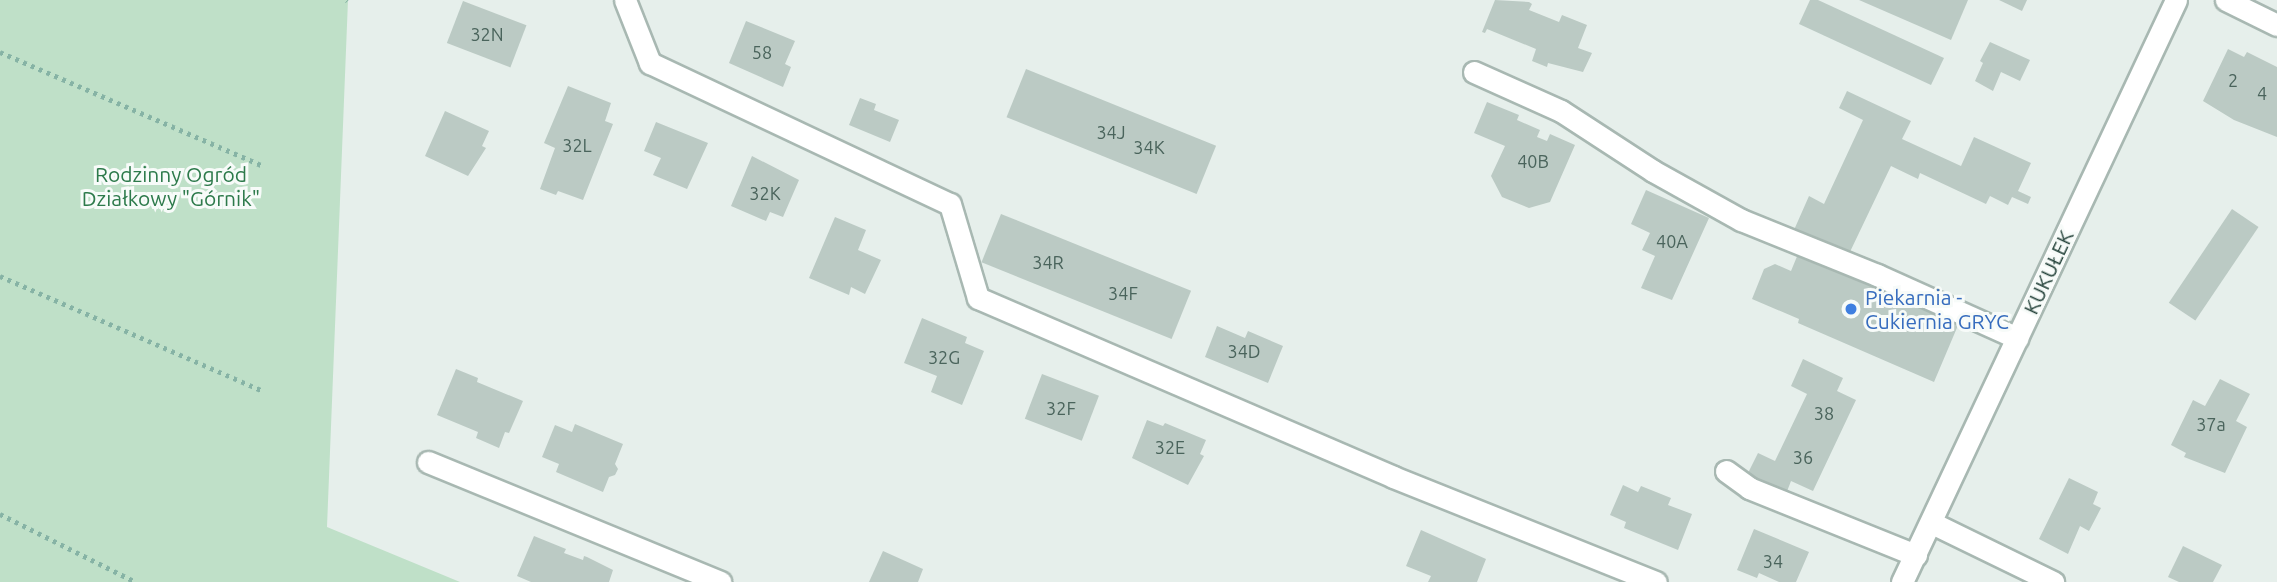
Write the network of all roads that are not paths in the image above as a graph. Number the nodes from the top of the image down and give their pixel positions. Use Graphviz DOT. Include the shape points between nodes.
graph roads {
  1 [pos="625,0"];
  2 [pos="2176,0"];
  3 [pos="2225,0"];
  4 [pos="2277,25"];
  5 [pos="1474,72"];
  6 [pos="2017,338"];
  7 [pos="428,462"];
  8 [pos="1727,471"];
  9 [pos="1933,523"];
  10 [pos="1916,555"];
  11 [pos="720,582"];
  12 [pos="1656,582"];
  13 [pos="1902,582"];
  14 [pos="2053,582"];
  1 -- 12 [label="street" via="650,63 950,204 978,298 1393,477"];
  2 -- 6 [label="street, KUKUŁEK"];
  3 -- 4 [label="street"];
  5 -- 6 [label="street" via="1561,111 1653,171 1741,220"];
  6 -- 9 [label="street, KUKUŁEK"];
  7 -- 11 [label="street"];
  8 -- 10 [label="street" via="1749,488"];
  9 -- 10 [label="street, KUKUŁEK"];
  9 -- 14 [label="street"];
  10 -- 13 [label="street, KUKUŁEK"];
}
